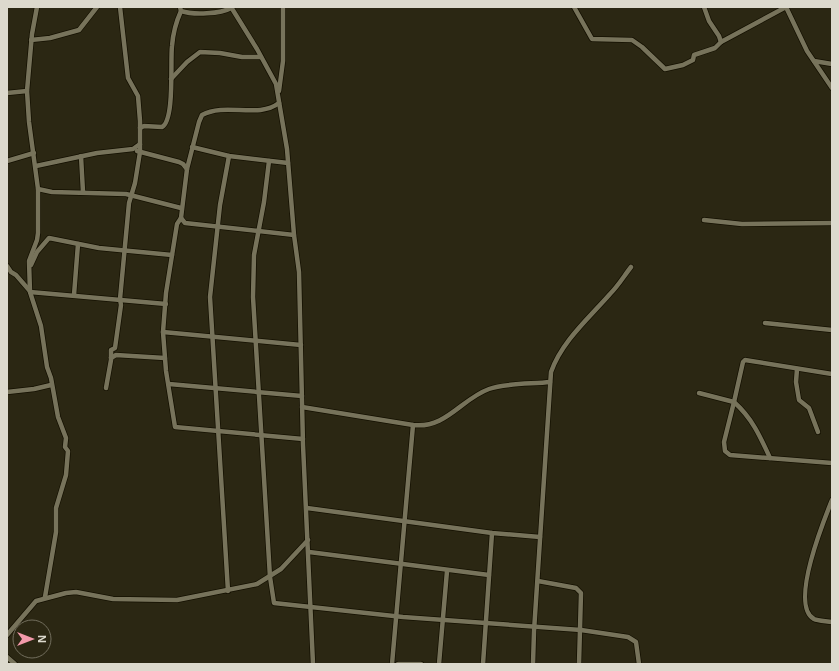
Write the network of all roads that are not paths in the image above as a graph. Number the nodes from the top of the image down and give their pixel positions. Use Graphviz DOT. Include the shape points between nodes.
graph roads {
  1 [pos="37,7"];
  2 [pos="97,7"];
  3 [pos="120,7"];
  4 [pos="231,7"];
  5 [pos="283,7"];
  6 [pos="574,7"];
  7 [pos="704,7"];
  8 [pos="786,7"];
  9 [pos="181,9"];
  10 [pos="31,40"];
  11 [pos="721,42"];
  12 [pos="261,57"];
  13 [pos="814,61"];
  14 [pos="832,64"];
  15 [pos="830,78"];
  16 [pos="171,79"];
  17 [pos="832,88"];
  18 [pos="27,91"];
  19 [pos="7,93"];
  20 [pos="278,93"];
  21 [pos="279,102"];
  22 [pos="140,128"];
  23 [pos="140,144"];
  24 [pos="192,147"];
  25 [pos="133,149"];
  26 [pos="140,152"];
  27 [pos="34,153"];
  28 [pos="81,156"];
  29 [pos="229,156"];
  30 [pos="7,161"];
  31 [pos="269,161"];
  32 [pos="288,163"];
  33 [pos="36,166"];
  34 [pos="187,169"];
  35 [pos="38,189"];
  36 [pos="83,192"];
  37 [pos="132,195"];
  38 [pos="181,208"];
  39 [pos="181,218"];
  40 [pos="704,220"];
  41 [pos="832,223"];
  42 [pos="218,226"];
  43 [pos="258,231"];
  44 [pos="294,235"];
  45 [pos="78,244"];
  46 [pos="126,251"];
  47 [pos="172,255"];
  48 [pos="7,266"];
  49 [pos="631,267"];
  50 [pos="30,292"];
  51 [pos="74,295"];
  52 [pos="120,299"];
  53 [pos="166,304"];
  54 [pos="765,323"];
  55 [pos="832,330"];
  56 [pos="163,332"];
  57 [pos="212,337"];
  58 [pos="255,341"];
  59 [pos="301,345"];
  60 [pos="112,358"];
  61 [pos="165,358"];
  62 [pos="797,369"];
  63 [pos="832,374"];
  64 [pos="550,382"];
  65 [pos="169,384"];
  66 [pos="51,385"];
  67 [pos="215,387"];
  68 [pos="106,388"];
  69 [pos="7,392"];
  70 [pos="259,392"];
  71 [pos="699,394"];
  72 [pos="302,396"];
  73 [pos="734,402"];
  74 [pos="302,407"];
  75 [pos="413,425"];
  76 [pos="218,432"];
  77 [pos="818,432"];
  78 [pos="262,436"];
  79 [pos="303,439"];
  80 [pos="770,458"];
  81 [pos="832,463"];
  82 [pos="832,500"];
  83 [pos="307,508"];
  84 [pos="405,520"];
  85 [pos="492,533"];
  86 [pos="540,537"];
  87 [pos="308,540"];
  88 [pos="309,552"];
  89 [pos="400,564"];
  90 [pos="447,570"];
  91 [pos="489,575"];
  92 [pos="270,577"];
  93 [pos="538,581"];
  94 [pos="228,591"];
  95 [pos="45,597"];
  96 [pos="312,608"];
  97 [pos="397,616"];
  98 [pos="442,620"];
  99 [pos="832,622"];
  100 [pos="486,623"];
  101 [pos="534,627"];
  102 [pos="581,630"];
  103 [pos="7,635"];
  104 [pos="7,656"];
  105 [pos="15,664"];
  106 [pos="314,664"];
  107 [pos="392,664"];
  108 [pos="398,664"];
  109 [pos="421,664"];
  110 [pos="439,664"];
  111 [pos="483,664"];
  112 [pos="533,664"];
  113 [pos="579,664"];
  114 [pos="639,664"];
  1 -- 10 [label="street"];
  2 -- 10 [label="street" via="79,30"];
  3 -- 22 [label="street" via="128,78 139,102"];
  4 -- 9 [label="street" via="221,12 185,12"];
  4 -- 12 [label="street"];
  5 -- 20 [label="street" via="283,61"];
  6 -- 11 [label="street" via="592,39 632,40 664,69 688,63 693,60 694,55 715,48"];
  7 -- 11 [label="street"];
  8 -- 11 [label="street"];
  8 -- 13 [label="street"];
  9 -- 16 [label="street" via="175,27"];
  10 -- 18 [label="street"];
  12 -- 16 [label="street" via="200,52"];
  12 -- 20 [label="street" via="276,84"];
  13 -- 14 [label="street"];
  13 -- 15 [label="street"];
  15 -- 17 [label="street"];
  16 -- 22 [label="street" via="167,123 162,127"];
  18 -- 19 [label="street"];
  18 -- 27 [label="street"];
  20 -- 21 [label="street"];
  21 -- 24 [label="street" via="266,109 235,109 202,115"];
  21 -- 32 [label="street"];
  22 -- 23 [label="street"];
  23 -- 25 [label="street"];
  23 -- 26 [label="street"];
  24 -- 29 [label="street"];
  24 -- 34 [label="street"];
  25 -- 26 [label="street"];
  25 -- 28 [label="street"];
  26 -- 34 [label="street" via="179,162"];
  26 -- 37 [label="street"];
  27 -- 30 [label="street"];
  27 -- 33 [label="street"];
  28 -- 33 [label="street"];
  28 -- 36 [label="street"];
  29 -- 31 [label="street"];
  29 -- 42 [label="street"];
  31 -- 32 [label="street"];
  31 -- 43 [label="street"];
  32 -- 44 [label="street"];
  33 -- 35 [label="street"];
  34 -- 38 [label="street"];
  35 -- 36 [label="street" via="46,192"];
  35 -- 50 [label="street" via="37,240 30,255 28,269"];
  36 -- 37 [label="street"];
  37 -- 38 [label="street"];
  37 -- 46 [label="street" via="129,203"];
  38 -- 39 [label="street"];
  39 -- 42 [label="street" via="185,223"];
  39 -- 47 [label="street" via="177,224"];
  40 -- 41 [label="street" via="742,224"];
  42 -- 43 [label="street"];
  42 -- 57 [label="street" via="210,289"];
  43 -- 44 [label="street"];
  43 -- 58 [label="street" via="253,282"];
  44 -- 59 [label="street" via="299,272"];
  45 -- 46 [label="street"];
  45 -- 50 [label="street" via="52,238 46,240 33,258"];
  45 -- 51 [label="street"];
  46 -- 47 [label="street"];
  46 -- 52 [label="street"];
  47 -- 53 [label="street"];
  48 -- 50 [label="street"];
  49 -- 64 [label="street" via="611,294 588,316 556,359"];
  50 -- 51 [label="street"];
  50 -- 66 [label="street" via="41,326"];
  51 -- 52 [label="street"];
  52 -- 53 [label="street"];
  52 -- 60 [label="street" via="115,346 111,350"];
  53 -- 56 [label="street"];
  54 -- 55 [label="street"];
  56 -- 57 [label="street"];
  56 -- 61 [label="street"];
  57 -- 58 [label="street"];
  57 -- 67 [label="street"];
  58 -- 59 [label="street"];
  58 -- 70 [label="street"];
  59 -- 72 [label="street"];
  60 -- 61 [label="street" via="116,355"];
  60 -- 68 [label="street"];
  61 -- 65 [label="street"];
  62 -- 63 [label="street"];
  62 -- 73 [label="street" via="745,360"];
  62 -- 77 [label="street" via="799,400 809,408"];
  64 -- 75 [label="street" via="491,388 432,425"];
  64 -- 86 [label="street"];
  65 -- 67 [label="street"];
  65 -- 76 [label="street" via="176,428"];
  66 -- 69 [label="street"];
  66 -- 95 [label="street" via="66,438 65,448 68,451 66,475 56,508 56,532"];
  67 -- 70 [label="street"];
  67 -- 76 [label="street"];
  70 -- 72 [label="street"];
  70 -- 78 [label="street"];
  71 -- 73 [label="street"];
  72 -- 74 [label="street"];
  73 -- 80 [label="street" via="756,427"];
  73 -- 80 [label="street" via="724,442 725,451 730,455"];
  74 -- 75 [label="street"];
  74 -- 79 [label="street"];
  75 -- 84 [label="street"];
  76 -- 78 [label="street"];
  76 -- 94 [label="street"];
  78 -- 79 [label="street"];
  78 -- 92 [label="street"];
  79 -- 83 [label="street"];
  80 -- 81 [label="street"];
  82 -- 99 [label="street" via="812,556 806,584 808,614 815,619"];
  83 -- 84 [label="street"];
  83 -- 87 [label="street"];
  84 -- 85 [label="street"];
  84 -- 89 [label="street"];
  85 -- 86 [label="street"];
  85 -- 91 [label="street"];
  86 -- 93 [label="street"];
  87 -- 88 [label="street"];
  87 -- 92 [label="street"];
  88 -- 89 [label="street"];
  88 -- 96 [label="street"];
  89 -- 90 [label="street"];
  89 -- 97 [label="street"];
  90 -- 91 [label="street"];
  90 -- 98 [label="street"];
  91 -- 100 [label="street"];
  92 -- 94 [label="street" via="257,584"];
  92 -- 96 [label="street" via="274,603"];
  93 -- 101 [label="street"];
  93 -- 102 [label="street" via="579,590"];
  94 -- 95 [label="street" via="176,600 112,599 76,592"];
  95 -- 103 [label="street" via="31,605"];
  96 -- 97 [label="street"];
  96 -- 106 [label="street"];
  97 -- 98 [label="street"];
  97 -- 107 [label="street"];
  98 -- 100 [label="street"];
  98 -- 110 [label="street"];
  100 -- 101 [label="street"];
  100 -- 111 [label="street"];
  101 -- 102 [label="street"];
  101 -- 112 [label="street"];
  102 -- 113 [label="street"];
  102 -- 114 [label="street" via="634,640"];
  104 -- 105 [label="street"];
  108 -- 109 [label="street"];
}
